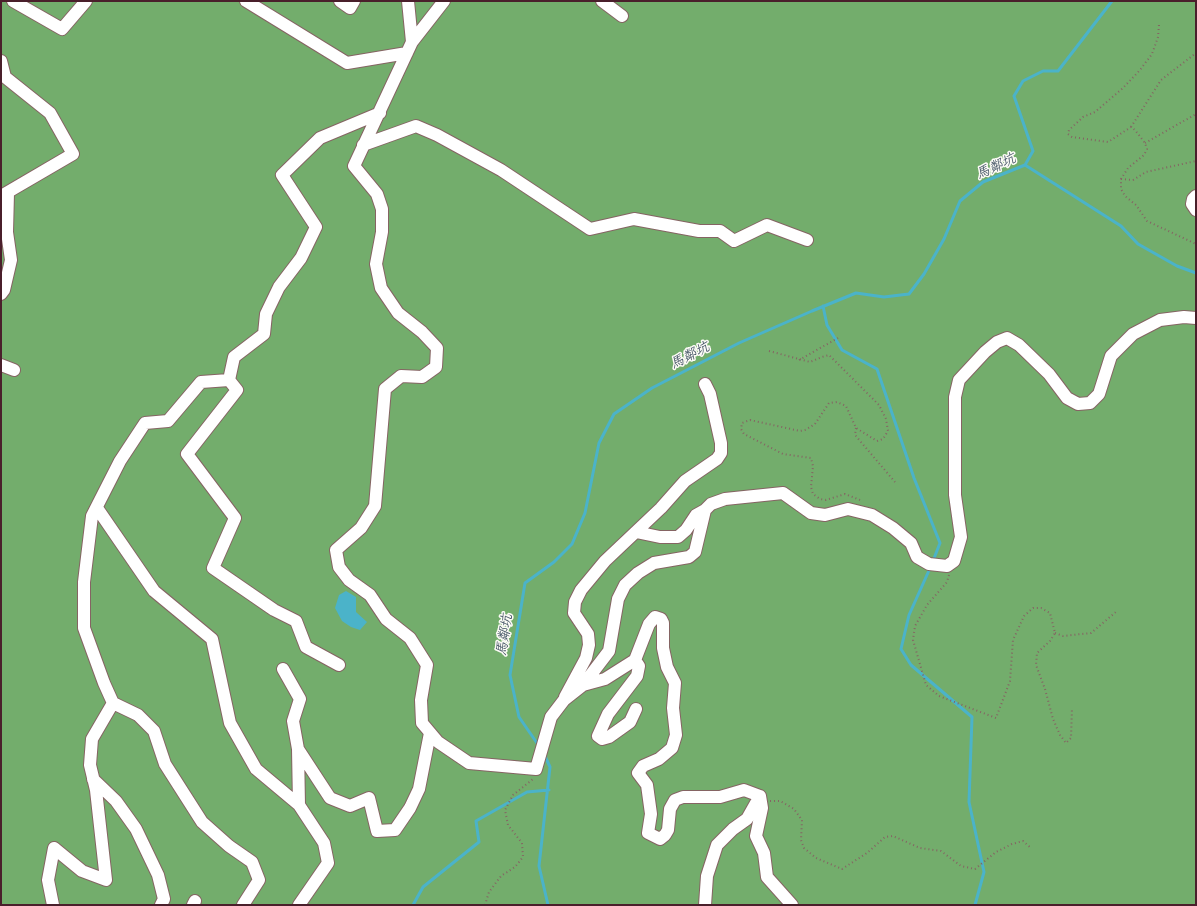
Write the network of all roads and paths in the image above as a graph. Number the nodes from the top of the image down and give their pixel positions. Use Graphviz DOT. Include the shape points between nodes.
graph roads {
  1 [pos="13,1"];
  2 [pos="86,1"];
  3 [pos="246,1"];
  4 [pos="340,1"];
  5 [pos="354,1"];
  6 [pos="408,1"];
  7 [pos="444,1"];
  8 [pos="602,1"];
  9 [pos="622,16"];
  10 [pos="1159,25"];
  11 [pos="410,48"];
  12 [pos="1196,53"];
  13 [pos="1,61"];
  14 [pos="380,113"];
  15 [pos="1196,114"];
  16 [pos="1131,127"];
  17 [pos="1145,143"];
  18 [pos="363,145"];
  19 [pos="1196,161"];
  20 [pos="1121,179"];
  21 [pos="4,194"];
  22 [pos="1196,196"];
  23 [pos="1196,210"];
  24 [pos="807,240"];
  25 [pos="1196,244"];
  26 [pos="1,294"];
  27 [pos="1196,318"];
  28 [pos="838,338"];
  29 [pos="769,351"];
  30 [pos="798,360"];
  31 [pos="1,365"];
  32 [pos="14,370"];
  33 [pos="229,380"];
  34 [pos="706,384"];
  35 [pos="856,428"];
  36 [pos="895,482"];
  37 [pos="861,501"];
  38 [pos="97,508"];
  39 [pos="704,510"];
  40 [pos="636,532"];
  41 [pos="954,561"];
  42 [pos="1117,611"];
  43 [pos="1055,633"];
  44 [pos="635,660"];
  45 [pos="339,665"];
  46 [pos="283,669"];
  47 [pos="583,686"];
  48 [pos="564,700"];
  49 [pos="113,703"];
  50 [pos="1072,708"];
  51 [pos="636,709"];
  52 [pos="430,733"];
  53 [pos="298,749"];
  54 [pos="538,764"];
  55 [pos="93,779"];
  56 [pos="760,796"];
  57 [pos="299,805"];
  58 [pos="762,808"];
  59 [pos="1031,848"];
  60 [pos="53,905"];
  61 [pos="161,905"];
  62 [pos="243,905"];
  63 [pos="299,905"];
  64 [pos="485,905"];
  65 [pos="705,905"];
  66 [pos="792,905"];
  1 -- 2 [label="street" via="62,29"];
  3 -- 11 [label="street" via="347,63"];
  4 -- 5 [label="street" via="350,8"];
  6 -- 11 [label="street"];
  7 -- 11 [label="street"];
  8 -- 9 [label="street"];
  10 -- 16 [label="path" via="1152,54 1140,70 1095,112 1083,117 1068,134 1072,137 1108,142"];
  11 -- 14 [label="street"];
  12 -- 16 [label="path" via="1161,80"];
  13 -- 21 [label="street" via="5,78 50,113 73,154"];
  14 -- 18 [label="street"];
  14 -- 33 [label="street" via="320,138 282,175 316,227 301,258 280,287 266,314 264,334 234,357"];
  15 -- 17 [label="path"];
  16 -- 17 [label="path"];
  17 -- 20 [label="path" via="1147,149 1144,155 1128,168"];
  18 -- 24 [label="street" via="416,126 501,170 590,229 634,219 699,231 720,231 734,241 767,225"];
  18 -- 52 [label="street" via="354,166 377,194 382,209 382,232 376,264 381,288 398,313 437,348 436,367 422,377 402,376 385,389 375,506 361,528 336,550 339,567 349,580 370,595 386,619 410,638 427,665 421,700 422,724"];
  19 -- 20 [label="path" via="1146,172 1133,180"];
  20 -- 25 [label="path" via="1121,189 1125,196 1136,205 1147,221"];
  21 -- 26 [label="street" via="11,260"];
  22 -- 23 [label="street" via="1192,199"];
  27 -- 41 [label="street" via="1160,320 1133,334 1111,356 1099,394 1090,403 1078,404 1067,398 1049,374 1019,344 1007,338 985,352 959,380 955,397 955,495 961,537"];
  28 -- 30 [label="path"];
  29 -- 30 [label="path"];
  30 -- 35 [label="path" via="810,362 829,355 879,405 886,419 888,431 884,439 877,440"];
  31 -- 32 [label="street"];
  33 -- 38 [label="street" via="201,382 168,421 145,423 120,461"];
  33 -- 45 [label="street" via="237,390 188,454 235,518 213,568 274,610 296,621 306,647"];
  34 -- 40 [label="street" via="720,436 721,453 717,459 685,481"];
  35 -- 36 [label="path" via="855,435"];
  35 -- 37 [label="path" via="846,406 837,402 829,403 815,424 805,430 750,420 742,423 741,429 744,434 783,454 811,458 811,487 813,494 820,499 826,500 845,494"];
  38 -- 49 [label="street" via="92,516 84,582 84,628"];
  38 -- 57 [label="street" via="154,591 212,639 230,723 256,769"];
  39 -- 40 [label="street" via="696,515 678,537 660,537"];
  39 -- 41 [label="street" via="724,499 783,493 811,513 825,515 848,509 872,515 911,543 917,557 934,565 947,566"];
  39 -- 47 [label="street" via="695,552 689,557 654,563 625,585 618,598 609,651"];
  40 -- 48 [label="street" via="605,561 580,590 574,613 588,634 589,645 586,658"];
  41 -- 43 [label="path" via="947,582 914,626 913,640 926,685 939,696 996,718 1010,681 1013,640 1024,616 1033,608 1041,608 1050,613"];
  42 -- 43 [label="path" via="1091,633 1063,636"];
  43 -- 50 [label="path" via="1050,642 1037,653 1036,665 1053,719 1066,743 1071,738"];
  44 -- 47 [label="street" via="605,680"];
  44 -- 51 [label="street" via="640,666 637,676 608,714 598,736 602,739 609,737 630,722"];
  44 -- 56 [label="street" via="649,624 655,617 661,620 666,667 675,683 673,708 676,735 672,748 659,759 643,766 638,773 647,785 651,814 648,834 660,839 665,836 670,808 675,800 683,797 720,797 744,790"];
  46 -- 53 [label="street" via="300,699 293,721"];
  47 -- 48 [label="street"];
  48 -- 54 [label="street" via="551,717"];
  49 -- 55 [label="street" via="92,739 90,765"];
  49 -- 62 [label="street" via="138,715 154,731 165,764 202,822 252,862 259,880"];
  52 -- 53 [label="street" via="419,788 410,808 395,830 377,831 369,798 350,806 330,798"];
  52 -- 54 [label="street" via="438,742 469,763"];
  53 -- 57 [label="street"];
  54 -- 64 [label="path" via="533,779 513,795 505,810 508,825 522,843 523,856 515,867 501,876 489,892"];
  55 -- 60 [label="street" via="106,880 82,871 54,848 48,880"];
  55 -- 61 [label="street" via="116,801 136,829 158,875 164,899"];
  56 -- 58 [label="street"];
  56 -- 65 [label="street" via="747,819 717,845 707,876"];
  57 -- 63 [label="street" via="324,843 328,863"];
  58 -- 59 [label="path" via="769,801 780,800 794,810 802,820 801,840 804,848 816,858 842,869 886,837 893,836 920,848 941,852 962,866 976,868 996,852 1012,844 1023,841"];
  58 -- 66 [label="street" via="756,836 764,853 767,877"];
}
